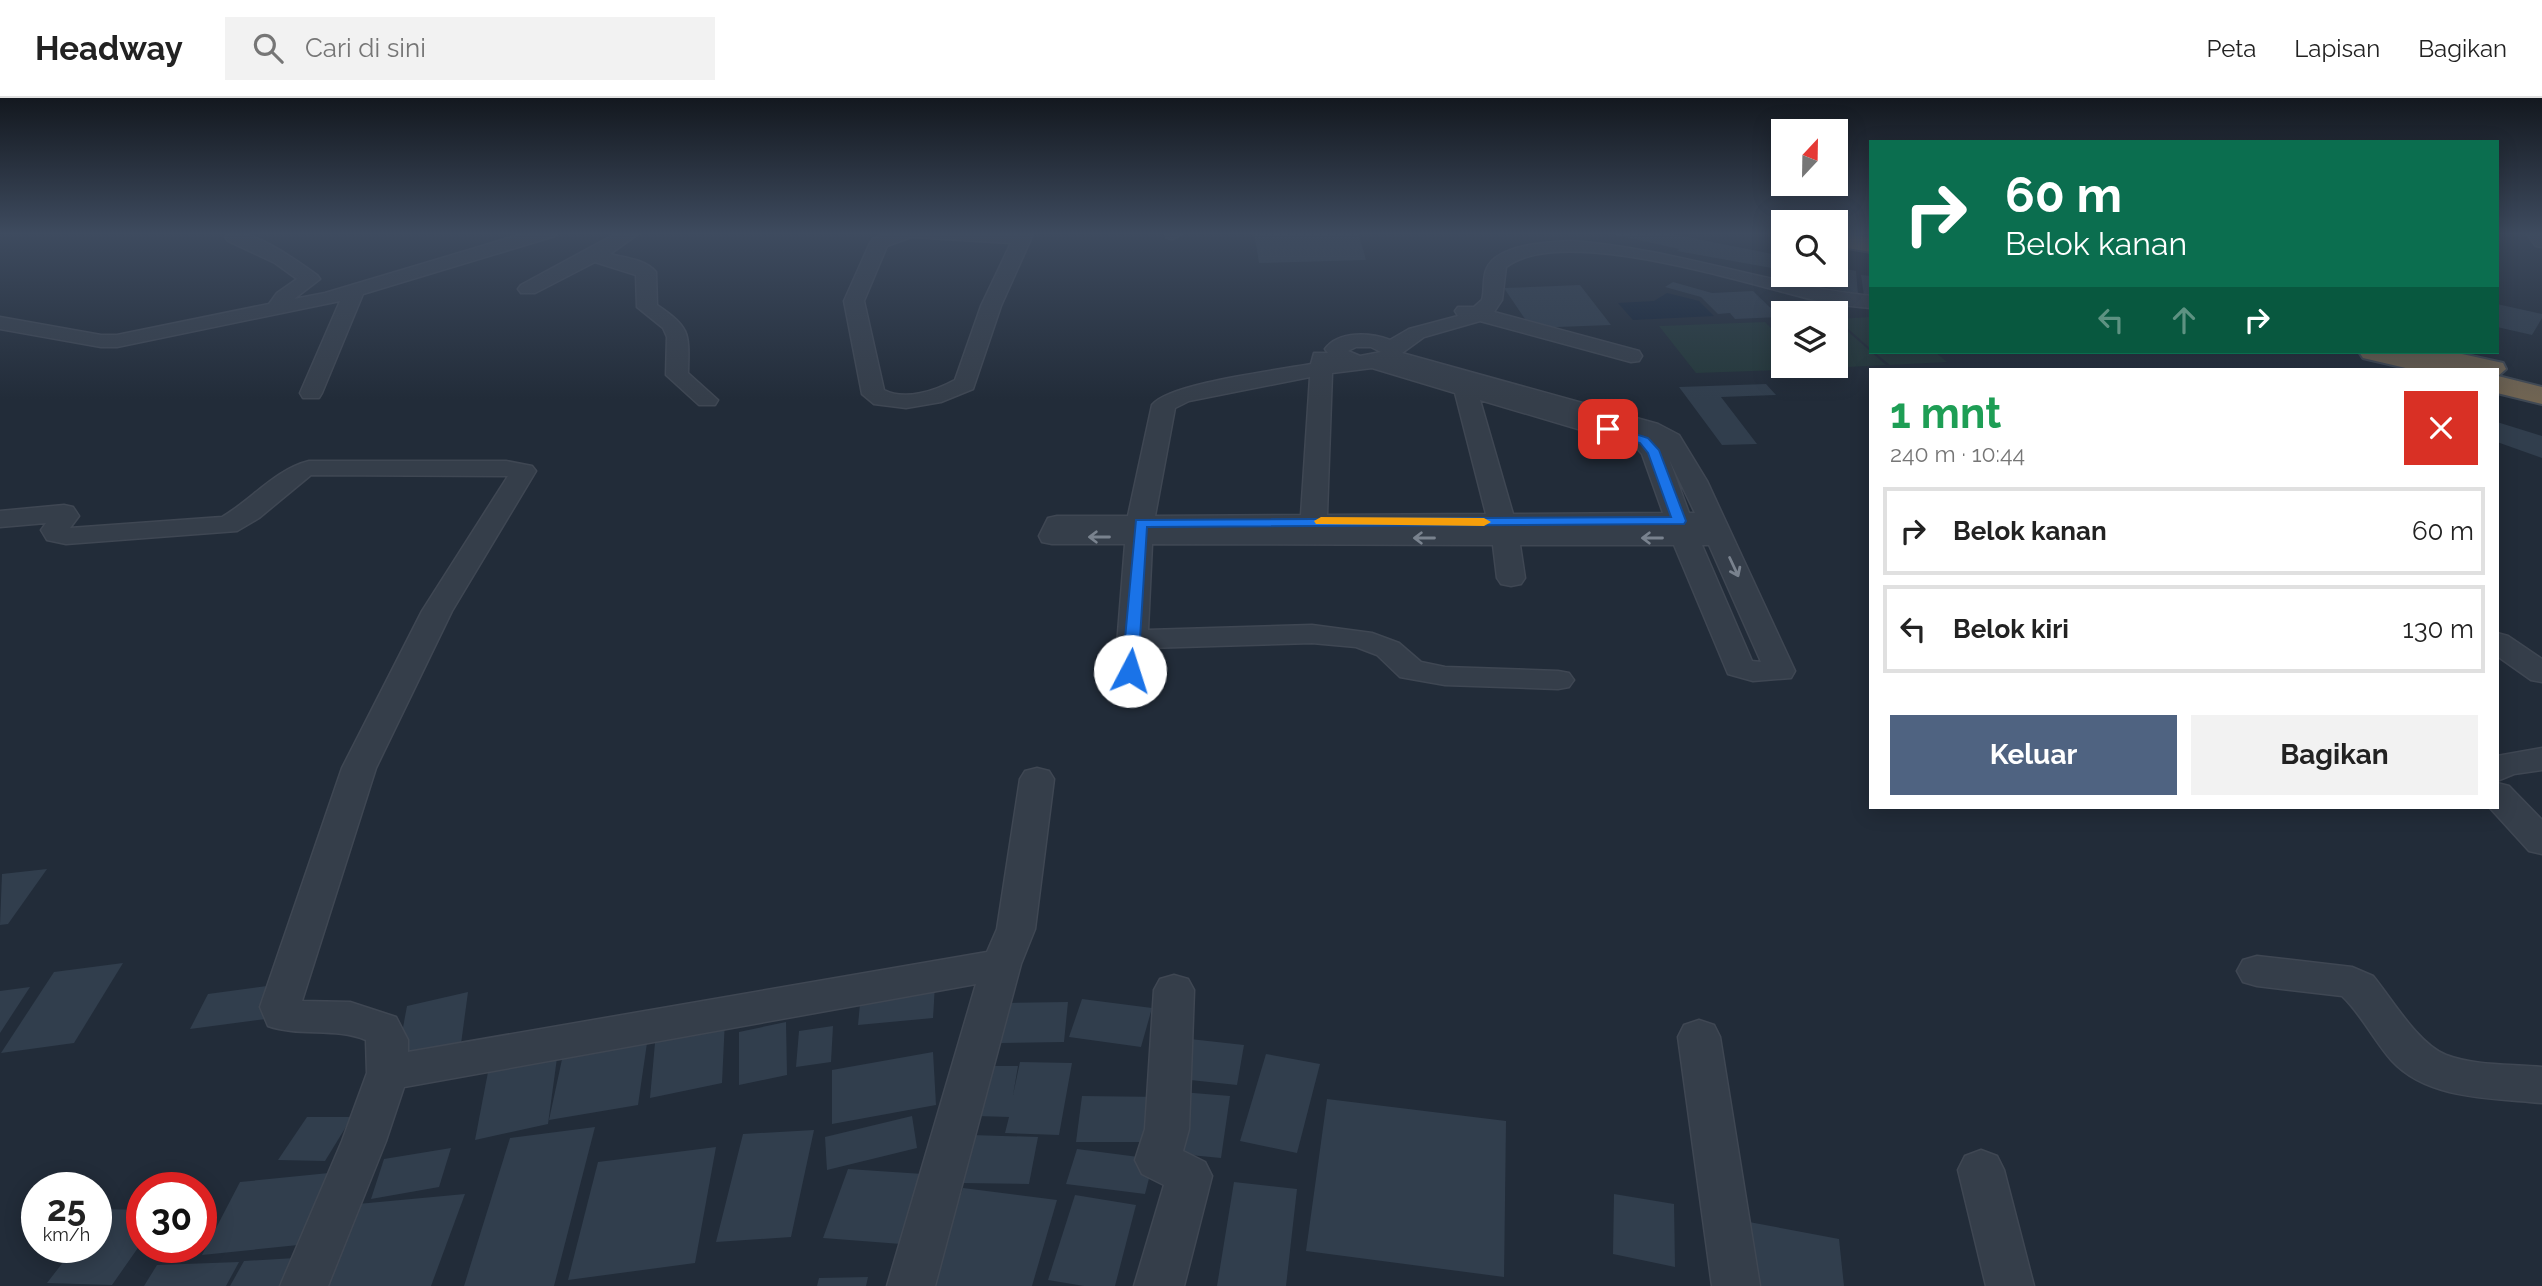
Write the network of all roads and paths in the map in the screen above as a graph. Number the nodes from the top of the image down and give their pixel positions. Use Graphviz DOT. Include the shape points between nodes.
graph roads {
  1 [pos="298,287"];
  2 [pos="364,287"];
  3 [pos="531,287"];
  4 [pos="646,287"];
  5 [pos="860,287"];
  6 [pos="999,287"];
  7 [pos="1495,287"];
  8 [pos="1785,287"];
  9 [pos="528,289"];
  10 [pos="355,290"];
  11 [pos="1869,302"];
  12 [pos="276,310"];
  13 [pos="1476,312"];
  14 [pos="0,323"];
  15 [pos="2380,354"];
  16 [pos="2428,354"];
  17 [pos="1631,356"];
  18 [pos="1348,358"];
  19 [pos="2438,368"];
  20 [pos="2487,368"];
  21 [pos="2499,371"];
  22 [pos="2542,382"];
  23 [pos="2499,385"];
  24 [pos="1465,387"];
  25 [pos="311,393"];
  26 [pos="2542,396"];
  27 [pos="707,400"];
  28 [pos="1567,412"];
  29 [pos="1655,439"];
  30 [pos="0,519"];
  31 [pos="1314,521"];
  32 [pos="1716,529"];
  33 [pos="1140,530"];
  34 [pos="1503,530"];
  35 [pos="1682,530"];
  36 [pos="1511,578"];
  37 [pos="1133,639"];
  38 [pos="2499,643"];
  39 [pos="1130,671"];
  40 [pos="2542,673"];
  41 [pos="1558,680"];
  42 [pos="2542,759"];
  43 [pos="2499,769"];
  44 [pos="1037,779"];
  45 [pos="2499,796"];
  46 [pos="2542,842"];
  47 [pos="1001,964"];
  48 [pos="2257,971"];
  49 [pos="1174,990"];
  50 [pos="1699,1037"];
  51 [pos="388,1073"];
  52 [pos="2542,1085"];
  53 [pos="1980,1170"];
  54 [pos="304,1286"];
  55 [pos="911,1286"];
  56 [pos="1158,1286"];
  57 [pos="1736,1286"];
  58 [pos="2010,1286"];
  1 -- 12 [label="street"];
  2 -- 10 [label="street"];
  3 -- 9 [label="street"];
  4 -- 27 [label="street" via="647,307 671,324 678,337 677,375"];
  5 -- 6 [label="street" via="854,301 873,394 890,402 952,392 965,384"];
  7 -- 13 [label="street" via="1495,296"];
  8 -- 11 [label="street"];
  10 -- 12 [label="street"];
  10 -- 25 [label="street"];
  12 -- 14 [label="street" via="111,341"];
  13 -- 17 [label="street"];
  13 -- 18 [label="street"];
  13 -- 18 [label="street" via="1388,326"];
  15 -- 19 [label="highway"];
  16 -- 20 [label="highway"];
  18 -- 24 [label="street"];
  18 -- 28 [label="street"];
  18 -- 31 [label="street"];
  18 -- 33 [label="street" via="1170,400 1164,405"];
  21 -- 22 [label="highway"];
  23 -- 26 [label="highway"];
  24 -- 28 [label="street"];
  24 -- 34 [label="street"];
  28 -- 29 [label="street" via="1650,429"];
  29 -- 32 [label="street" via="1694,481"];
  29 -- 35 [label="street" via="1654,452"];
  30 -- 51 [label="street" via="64,513 54,530 66,536 228,525 309,468 523,471 437,611 359,768 280,1007 282,1015 292,1018 338,1017 381,1029 387,1040"];
  31 -- 33 [label="street"];
  31 -- 34 [label="street"];
  32 -- 35 [label="street"];
  32 -- 35 [label="street, one-way" via="1781,669 1778,673 1739,667"];
  34 -- 33 [label="street, one-way"];
  33 -- 37 [label="street"];
  34 -- 35 [label="street"];
  34 -- 36 [label="street"];
  37 -- 39 [label="street"];
  37 -- 41 [label="street" via="1337,636 1388,649 1411,670 1445,676"];
  38 -- 40 [label="street"];
  42 -- 43 [label="street"];
  44 -- 47 [label="street" via="1016,929"];
  45 -- 46 [label="street"];
  47 -- 51 [label="street"];
  47 -- 55 [label="street"];
  48 -- 52 [label="street" via="2352,982 2416,1058 2433,1068"];
  49 -- 56 [label="street" via="1167,1129 1158,1160 1189,1176"];
  50 -- 57 [label="street"];
  51 -- 54 [label="street"];
  53 -- 58 [label="street"];
}
